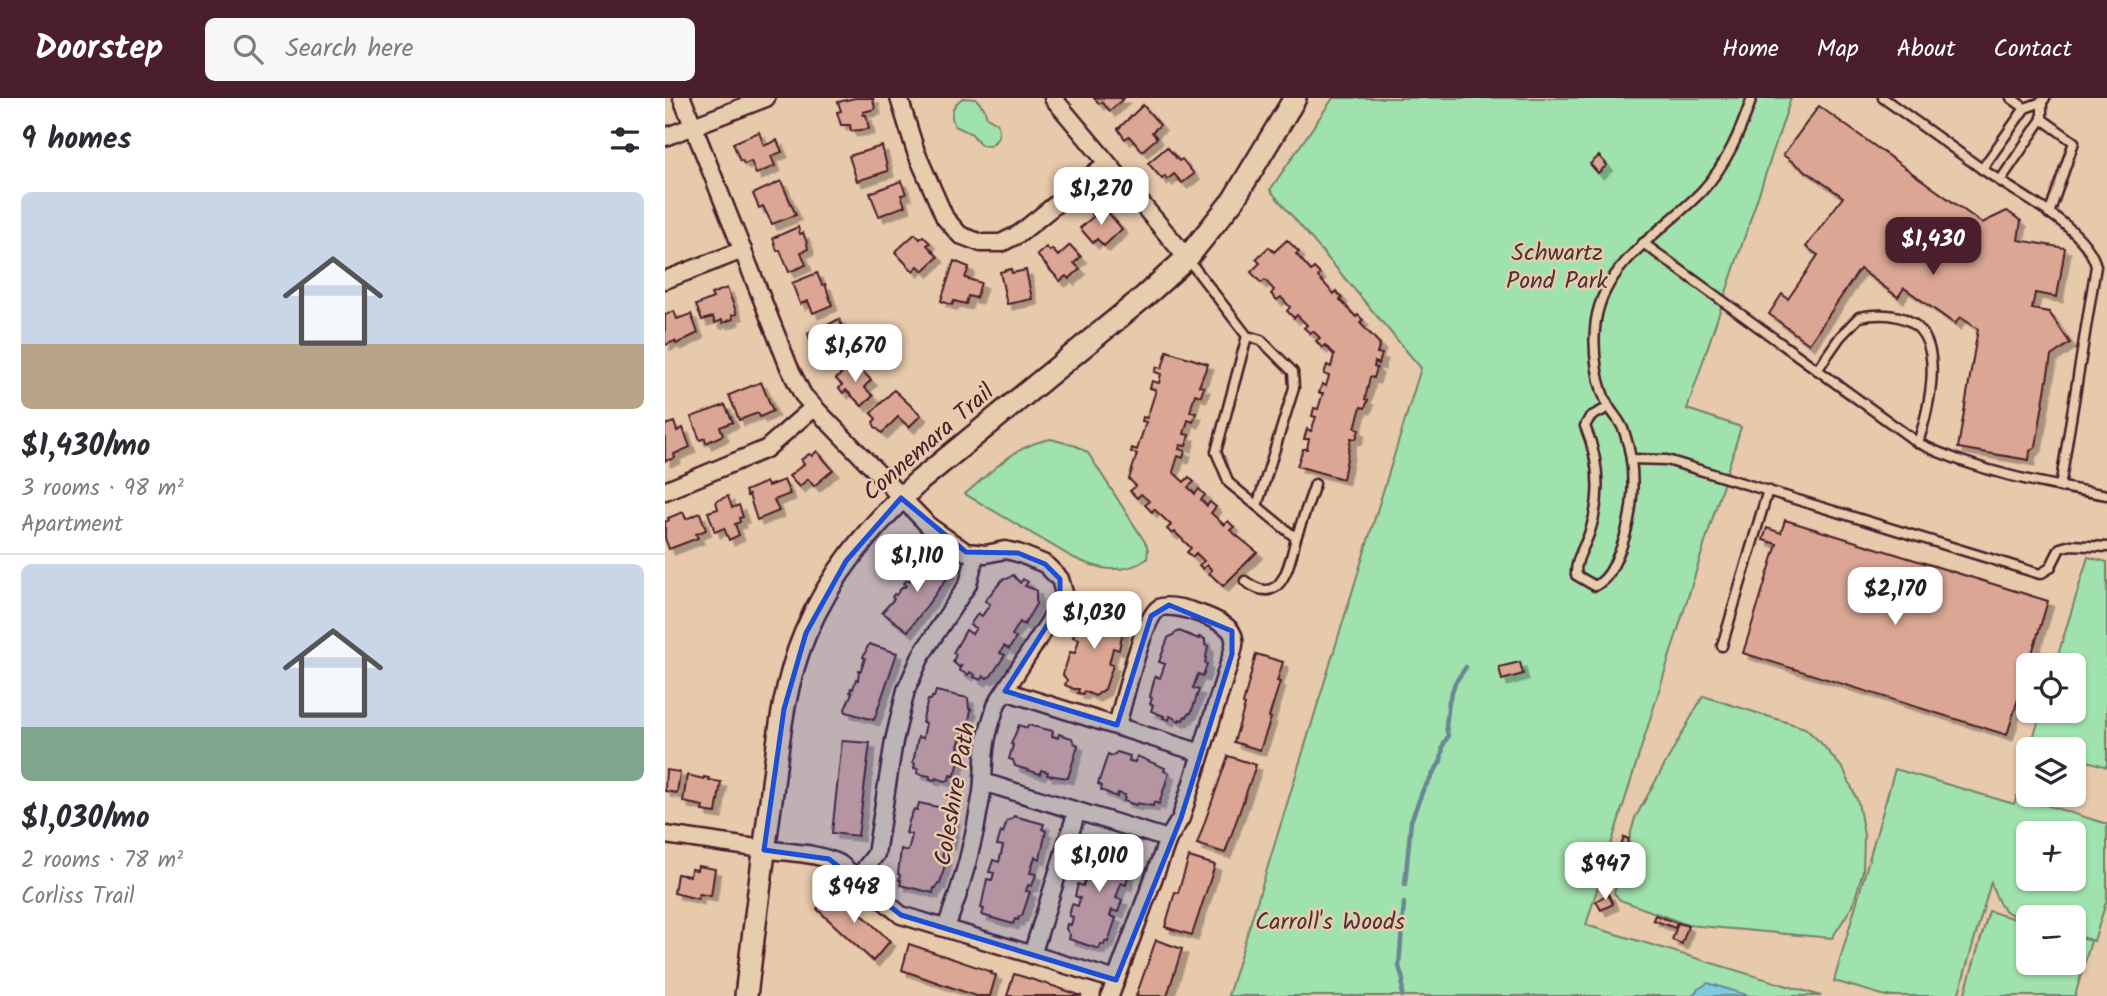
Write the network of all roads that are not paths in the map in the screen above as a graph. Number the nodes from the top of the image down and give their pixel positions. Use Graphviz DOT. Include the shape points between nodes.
graph roads {
  1 [pos="682,98"];
  2 [pos="766,98"];
  3 [pos="899,98"];
  4 [pos="1053,98"];
  5 [pos="1295,98"];
  6 [pos="1752,98"];
  7 [pos="1883,98"];
  8 [pos="2011,98"];
  9 [pos="2043,100"];
  10 [pos="2025,108"];
  11 [pos="2042,119"];
  12 [pos="693,126"];
  13 [pos="665,137"];
  14 [pos="1107,163"];
  15 [pos="1982,169"];
  16 [pos="2000,181"];
  17 [pos="2049,214"];
  18 [pos="1643,243"];
  19 [pos="743,250"];
  20 [pos="1187,258"];
  21 [pos="665,281"];
  22 [pos="1247,336"];
  23 [pos="1817,370"];
  24 [pos="814,407"];
  25 [pos="1609,407"];
  26 [pos="1918,443"];
  27 [pos="1631,459"];
  28 [pos="1315,484"];
  29 [pos="2060,487"];
  30 [pos="1768,490"];
  31 [pos="665,491"];
  32 [pos="2107,495"];
  33 [pos="901,498"];
  34 [pos="1257,506"];
  35 [pos="1296,538"];
  36 [pos="2107,548"];
  37 [pos="976,553"];
  38 [pos="1245,581"];
  39 [pos="1722,646"];
  40 [pos="1005,691"];
  41 [pos="1117,725"];
  42 [pos="1201,753"];
  43 [pos="983,782"];
  44 [pos="1077,811"];
  45 [pos="665,835"];
  46 [pos="1168,839"];
  47 [pos="764,849"];
  48 [pos="857,879"];
  49 [pos="946,929"];
  50 [pos="1032,955"];
  51 [pos="1113,988"];
  52 [pos="746,996"];
  1 -- 12 [label="street, Coleshire Path"];
  2 -- 12 [label="street"];
  3 -- 14 [label="street" via="939,207 960,235 981,243 1000,243 1019,234"];
  4 -- 14 [label="street"];
  5 -- 20 [label="street, Connemara Trail" via="1234,199"];
  6 -- 18 [label="lane" via="1724,162 1702,190"];
  7 -- 15 [label="lane"];
  8 -- 10 [label="lane"];
  9 -- 10 [label="lane"];
  9 -- 11 [label="lane"];
  10 -- 15 [label="lane"];
  11 -- 16 [label="lane"];
  11 -- 17 [label="lane" via="2074,142"];
  12 -- 13 [label="street"];
  12 -- 19 [label="street, Coleshire Path"];
  14 -- 20 [label="street"];
  15 -- 16 [label="lane"];
  16 -- 17 [label="lane"];
  17 -- 29 [label="lane" via="2083,240 2097,266"];
  18 -- 23 [label="lane"];
  18 -- 25 [label="lane" via="1610,280 1599,305 1594,351"];
  19 -- 21 [label="street"];
  19 -- 24 [label="street, Coleshire Path" via="789,368"];
  20 -- 22 [label="lane"];
  20 -- 33 [label="street, Connemara Trail"];
  22 -- 34 [label="lane" via="1216,452 1229,483"];
  22 -- 34 [label="lane" via="1261,340 1293,372 1294,388"];
  23 -- 26 [label="lane"];
  23 -- 26 [label="lane" via="1859,317 1885,315 1909,322 1929,343 1932,357 1930,399"];
  24 -- 31 [label="street" via="766,449"];
  24 -- 33 [label="street, Coleshire Path"];
  25 -- 27 [label="lane" via="1617,415"];
  25 -- 27 [label="lane" via="1590,417 1585,426 1598,467 1598,495 1576,575 1594,586 1605,580 1622,544 1632,496"];
  26 -- 29 [label="lane" via="1949,458"];
  27 -- 30 [label="lane" via="1667,460"];
  28 -- 35 [label="lane"];
  29 -- 32 [label="lane"];
  30 -- 36 [label="lane" via="2040,574 2050,568 2060,548"];
  30 -- 39 [label="lane"];
  33 -- 37 [label="street, Coleshire Path" via="947,540"];
  33 -- 47 [label="street, Connemara Trail" via="846,561 806,633 784,709"];
  34 -- 35 [label="lane"];
  35 -- 38 [label="lane" via="1277,587 1255,589"];
  37 -- 40 [label="street, Coleshire Path" via="1005,550 1045,564 1061,579 1064,593 1052,620"];
  37 -- 48 [label="street" via="968,584 922,653 907,690 876,854"];
  40 -- 41 [label="street"];
  40 -- 43 [label="street, Coleshire Path" via="988,732"];
  41 -- 42 [label="street"];
  41 -- 42 [label="street" via="1146,626 1159,608 1169,605 1224,623 1235,642"];
  42 -- 46 [label="street" via="1181,818"];
  43 -- 44 [label="street"];
  43 -- 49 [label="street, Coleshire Path" via="969,862"];
  44 -- 46 [label="street"];
  44 -- 50 [label="street"];
  45 -- 47 [label="street"];
  46 -- 51 [label="street"];
  47 -- 48 [label="street" via="829,859"];
  47 -- 52 [label="street, Connemara Trail"];
  48 -- 49 [label="street" via="901,915"];
  49 -- 50 [label="street"];
  50 -- 51 [label="street"];
}
